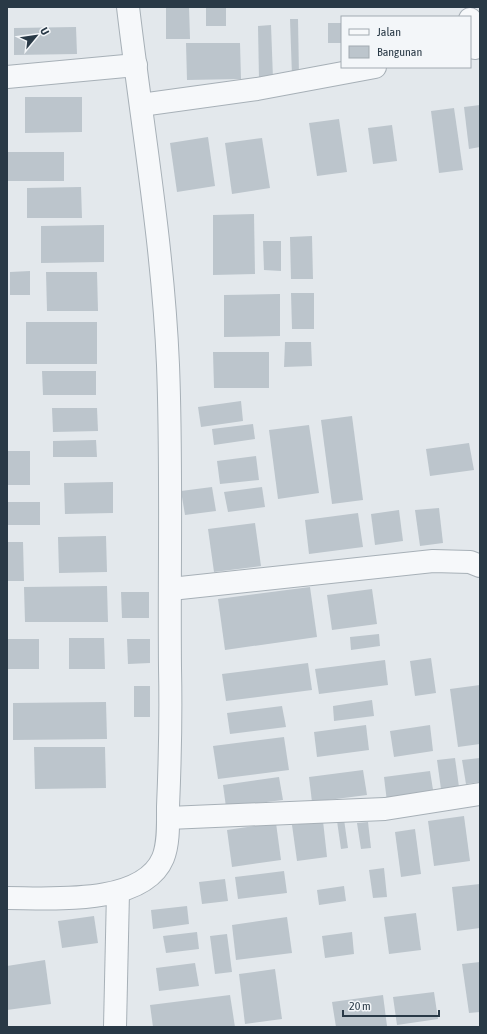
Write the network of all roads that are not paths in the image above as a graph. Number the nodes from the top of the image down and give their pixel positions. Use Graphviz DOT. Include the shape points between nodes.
graph roads {
  1 [pos="128,7"];
  2 [pos="471,24"];
  3 [pos="475,48"];
  4 [pos="136,65"];
  5 [pos="371,68"];
  6 [pos="7,77"];
  7 [pos="141,105"];
  8 [pos="480,566"];
  9 [pos="171,589"];
  10 [pos="480,794"];
  11 [pos="168,818"];
  12 [pos="118,892"];
  13 [pos="7,898"];
  14 [pos="115,1027"];
  1 -- 4 [label="street"];
  2 -- 3 [label="street"];
  4 -- 6 [label="street"];
  4 -- 7 [label="street"];
  5 -- 7 [label="street" via="258,89"];
  7 -- 9 [label="street" via="162,279 168,363"];
  8 -- 9 [label="street" via="470,562 433,561"];
  9 -- 11 [label="street"];
  10 -- 11 [label="street" via="385,809"];
  11 -- 12 [label="street" via="163,859 138,884"];
  12 -- 13 [label="street" via="77,899"];
  12 -- 14 [label="street"];
}
